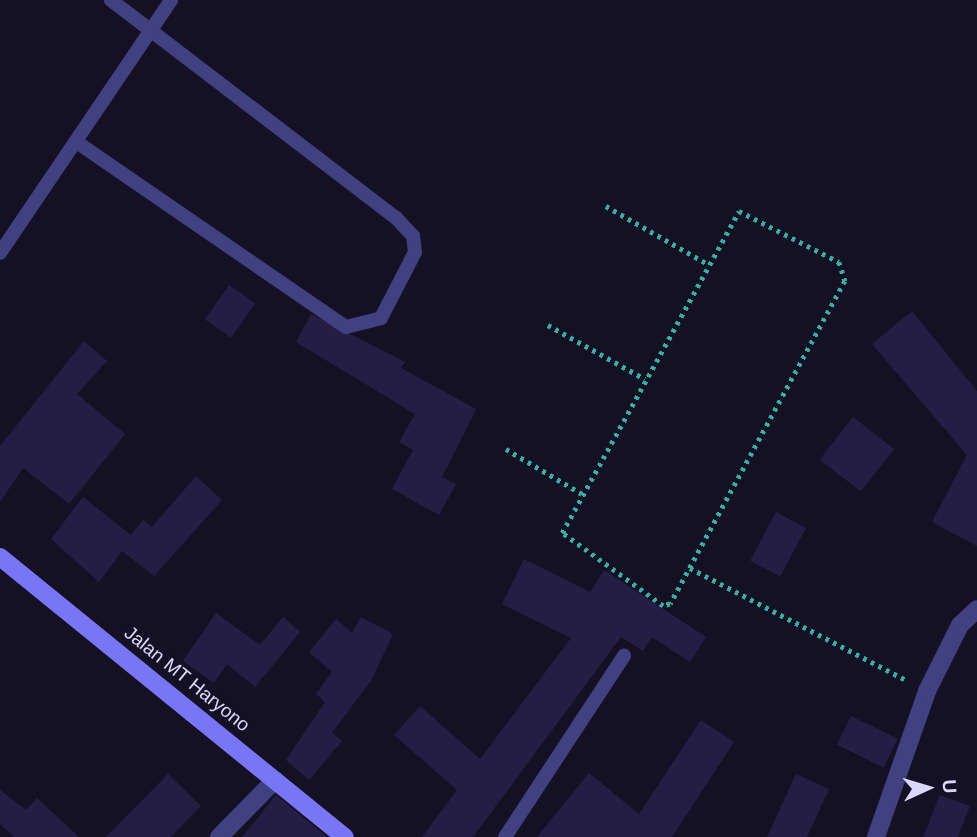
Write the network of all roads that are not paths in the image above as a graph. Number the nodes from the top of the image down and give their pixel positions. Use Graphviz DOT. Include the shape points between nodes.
graph roads {
  1 [pos="111,0"];
  2 [pos="171,0"];
  3 [pos="153,29"];
  4 [pos="78,143"];
  5 [pos="0,253"];
  6 [pos="0,557"];
  7 [pos="977,609"];
  8 [pos="624,656"];
  9 [pos="275,780"];
  10 [pos="219,837"];
  11 [pos="345,837"];
  12 [pos="505,837"];
  13 [pos="876,837"];
  1 -- 3 [label="lane"];
  2 -- 3 [label="lane"];
  3 -- 4 [label="lane"];
  3 -- 4 [label="lane" via="408,227 415,251 380,318 346,327"];
  4 -- 5 [label="lane"];
  6 -- 9 [label="main road, Jalan MT Haryono"];
  7 -- 13 [label="street" via="960,625 927,691"];
  8 -- 12 [label="lane"];
  9 -- 10 [label="street"];
  9 -- 11 [label="main road, Jalan MT Haryono"];
}
